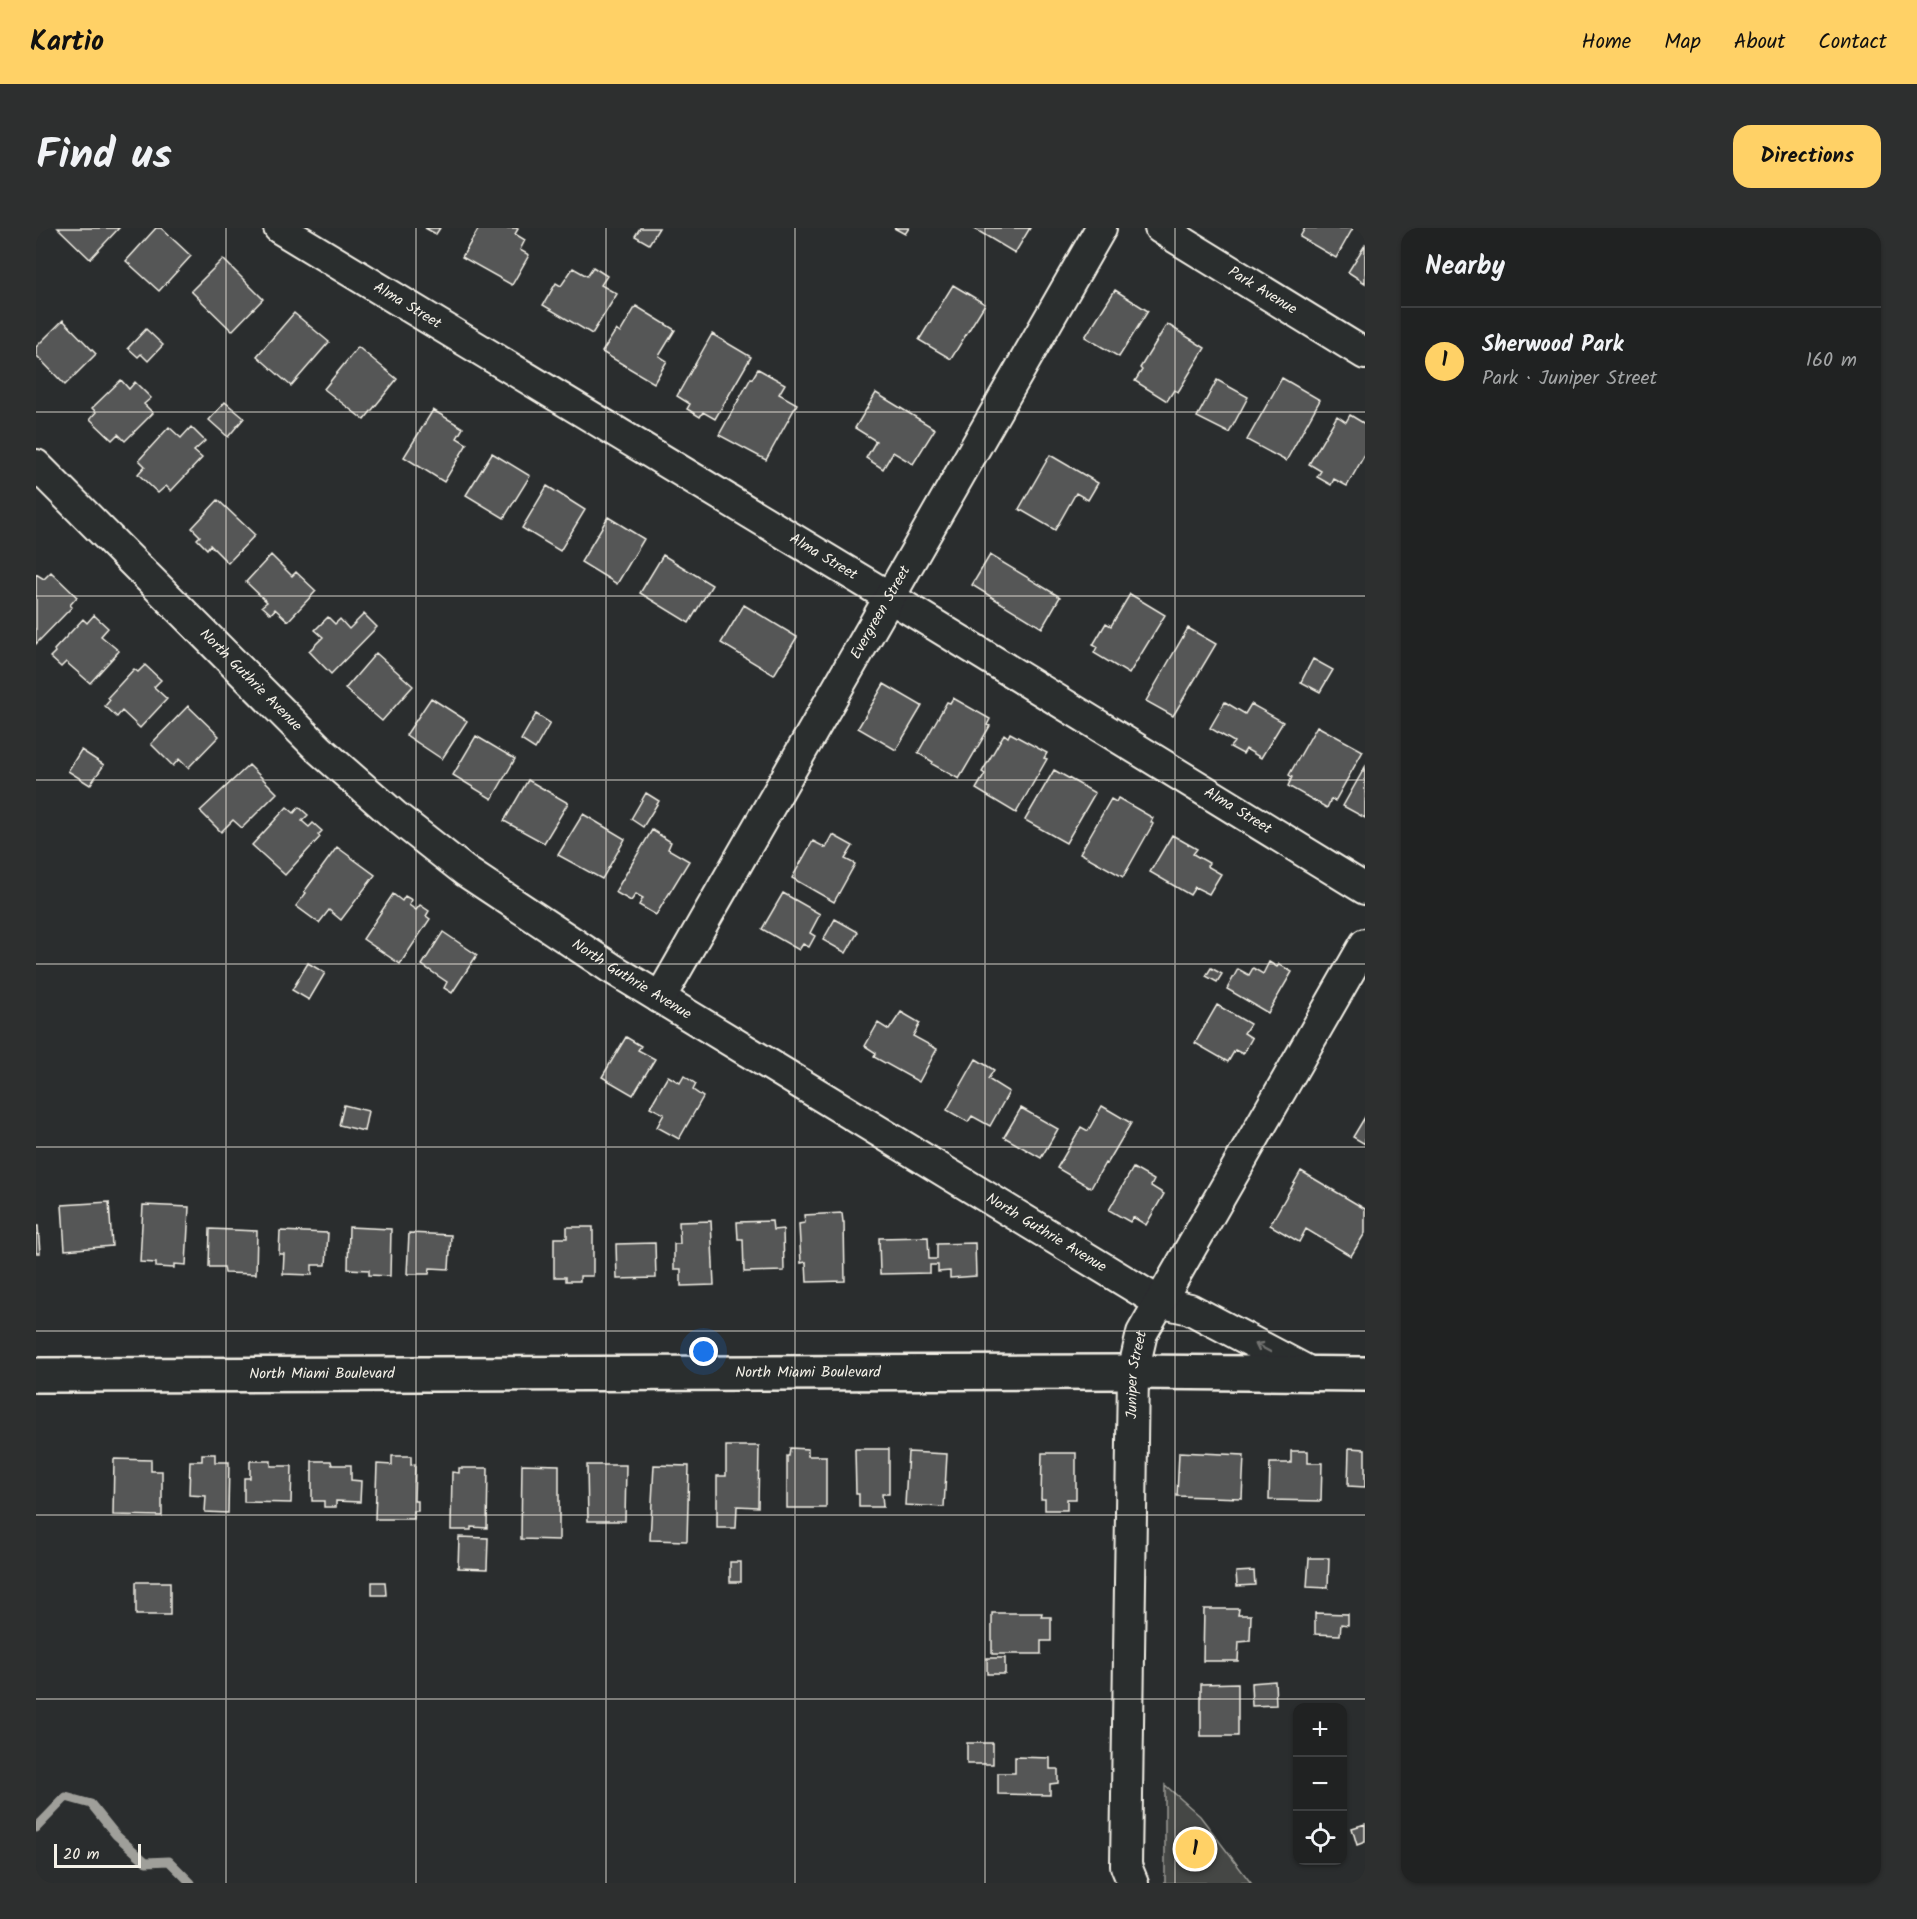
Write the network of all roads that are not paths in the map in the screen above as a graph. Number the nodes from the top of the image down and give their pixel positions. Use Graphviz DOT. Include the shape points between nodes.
graph roads {
  1 [pos="279,228"];
  2 [pos="1101,228"];
  3 [pos="1160,228"];
  4 [pos="1365,354"];
  5 [pos="36,465"];
  6 [pos="891,598"];
  7 [pos="1365,889"];
  8 [pos="1365,944"];
  9 [pos="660,998"];
  10 [pos="1159,1302"];
  11 [pos="1133,1372"];
  12 [pos="1365,1374"];
  13 [pos="36,1375"];
  14 [pos="1315,1375"];
  15 [pos="1130,1874"];
  1 -- 6 [label="street, Alma Street"];
  2 -- 6 [label="street, Evergreen Street"];
  3 -- 4 [label="street, Park Avenue"];
  5 -- 9 [label="street, North Guthrie Avenue" via="320,750 394,816 465,872"];
  6 -- 7 [label="street, Alma Street"];
  6 -- 9 [label="street, Evergreen Street"];
  8 -- 10 [label="street, Juniper Street"];
  9 -- 10 [label="street, North Guthrie Avenue"];
  10 -- 11 [label="street, Juniper Street" via="1142,1333"];
  14 -- 10 [label="street, North Guthrie Avenue, one-way" via="1190,1309"];
  11 -- 13 [label="main road, North Miami Boulevard"];
  11 -- 14 [label="main road, North Miami Boulevard"];
  11 -- 15 [label="street, Juniper Street"];
  12 -- 14 [label="main road, North Miami Boulevard"];
}
